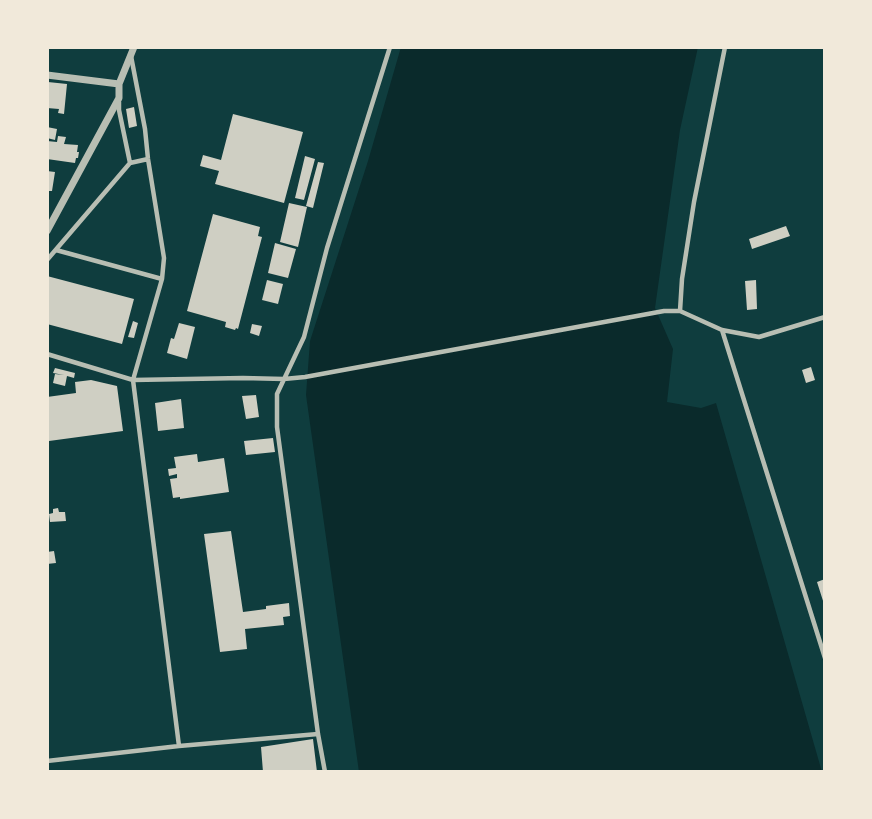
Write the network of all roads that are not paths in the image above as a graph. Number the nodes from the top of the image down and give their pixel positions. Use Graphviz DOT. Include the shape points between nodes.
graph roads {
  1 [pos="390,47"];
  2 [pos="724,47"];
  3 [pos="132,51"];
  4 [pos="47,75"];
  5 [pos="119,84"];
  6 [pos="119,98"];
  7 [pos="148,159"];
  8 [pos="130,163"];
  9 [pos="47,231"];
  10 [pos="56,250"];
  11 [pos="47,260"];
  12 [pos="162,279"];
  13 [pos="680,311"];
  14 [pos="825,317"];
  15 [pos="722,330"];
  16 [pos="47,355"];
  17 [pos="284,379"];
  18 [pos="134,380"];
  19 [pos="825,658"];
  20 [pos="318,734"];
  21 [pos="179,746"];
  22 [pos="47,761"];
  23 [pos="325,772"];
  1 -- 17 [label="lane" via="304,338"];
  2 -- 13 [label="lane" via="694,202"];
  3 -- 5 [label="street"];
  3 -- 7 [label="lane"];
  4 -- 5 [label="street"];
  5 -- 6 [label="street"];
  6 -- 8 [label="lane"];
  6 -- 9 [label="street"];
  7 -- 8 [label="lane"];
  7 -- 12 [label="lane" via="164,258"];
  8 -- 10 [label="lane"];
  10 -- 11 [label="lane"];
  10 -- 12 [label="lane"];
  12 -- 18 [label="lane"];
  13 -- 15 [label="lane"];
  13 -- 17 [label="lane"];
  14 -- 15 [label="lane" via="759,337"];
  15 -- 19 [label="lane"];
  16 -- 18 [label="lane"];
  17 -- 18 [label="lane"];
  17 -- 20 [label="lane" via="277,394 277,428"];
  18 -- 21 [label="lane"];
  20 -- 21 [label="lane"];
  20 -- 23 [label="lane"];
  21 -- 22 [label="lane"];
}
